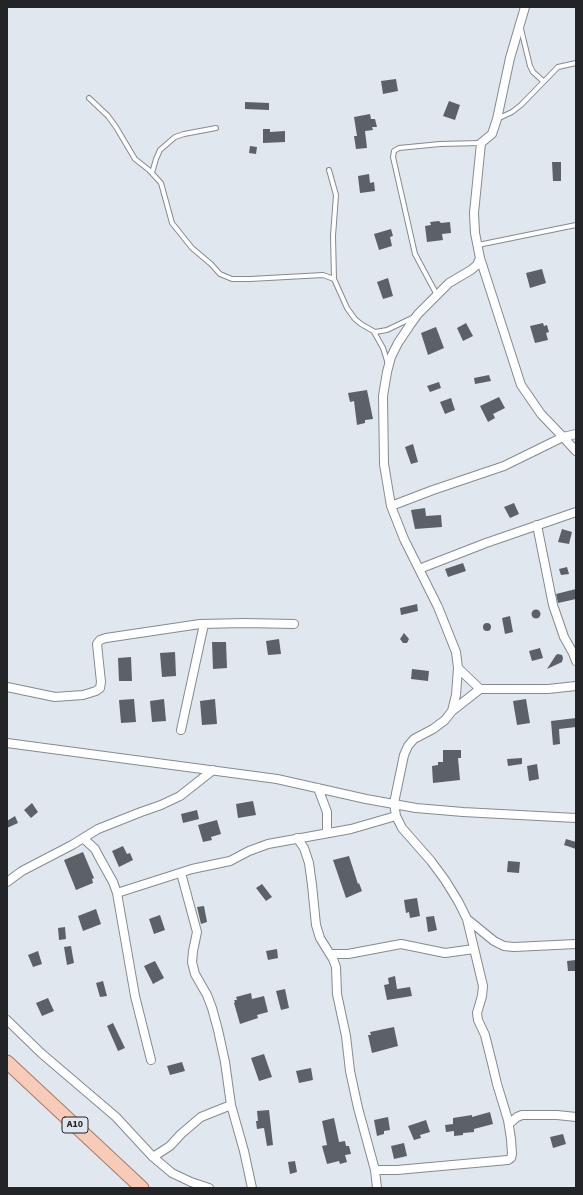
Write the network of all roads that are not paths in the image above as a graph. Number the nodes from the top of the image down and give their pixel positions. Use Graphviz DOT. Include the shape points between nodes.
graph roads {
  1 [pos="524,7"];
  2 [pos="520,22"];
  3 [pos="576,63"];
  4 [pos="543,81"];
  5 [pos="89,98"];
  6 [pos="497,119"];
  7 [pos="216,128"];
  8 [pos="480,143"];
  9 [pos="329,170"];
  10 [pos="152,173"];
  11 [pos="576,225"];
  12 [pos="478,245"];
  13 [pos="480,258"];
  14 [pos="334,279"];
  15 [pos="437,295"];
  16 [pos="418,314"];
  17 [pos="373,331"];
  18 [pos="389,366"];
  19 [pos="576,434"];
  20 [pos="563,437"];
  21 [pos="576,451"];
  22 [pos="391,506"];
  23 [pos="576,512"];
  24 [pos="537,525"];
  25 [pos="419,569"];
  26 [pos="204,624"];
  27 [pos="294,624"];
  28 [pos="576,660"];
  29 [pos="458,668"];
  30 [pos="576,686"];
  31 [pos="7,687"];
  32 [pos="480,689"];
  33 [pos="452,711"];
  34 [pos="181,730"];
  35 [pos="7,743"];
  36 [pos="212,770"];
  37 [pos="318,788"];
  38 [pos="394,804"];
  39 [pos="396,816"];
  40 [pos="576,818"];
  41 [pos="327,833"];
  42 [pos="83,838"];
  43 [pos="297,838"];
  44 [pos="181,873"];
  45 [pos="7,882"];
  46 [pos="117,893"];
  47 [pos="467,919"];
  48 [pos="576,944"];
  49 [pos="474,949"];
  50 [pos="330,954"];
  51 [pos="7,1020"];
  52 [pos="151,1060"];
  53 [pos="7,1062"];
  54 [pos="231,1105"];
  55 [pos="576,1117"];
  56 [pos="509,1124"];
  57 [pos="153,1157"];
  58 [pos="375,1170"];
  59 [pos="142,1188"];
  60 [pos="209,1188"];
  61 [pos="252,1188"];
  62 [pos="377,1188"];
  1 -- 2 [label="street"];
  2 -- 4 [label="lane" via="530,66"];
  2 -- 6 [label="street"];
  3 -- 4 [label="lane" via="560,66"];
  4 -- 6 [label="lane" via="522,105"];
  5 -- 10 [label="lane" via="112,122 135,158"];
  6 -- 8 [label="street" via="492,134"];
  7 -- 10 [label="lane" via="175,137 160,150"];
  8 -- 12 [label="street" via="474,213"];
  8 -- 15 [label="lane" via="440,144 399,148 394,151 415,254"];
  9 -- 14 [label="lane" via="336,195 333,232"];
  10 -- 14 [label="lane" via="161,183 172,223 192,248 220,274 232,279 250,280 323,275"];
  11 -- 12 [label="lane"];
  12 -- 13 [label="street"];
  13 -- 15 [label="street" via="477,265 449,283"];
  13 -- 20 [label="street" via="522,385 541,414"];
  14 -- 17 [label="lane" via="355,319"];
  15 -- 16 [label="street"];
  16 -- 17 [label="lane" via="387,330"];
  16 -- 18 [label="street" via="398,343"];
  17 -- 18 [label="lane" via="383,348"];
  18 -- 22 [label="street" via="383,396 383,437 384,464"];
  19 -- 20 [label="street"];
  20 -- 21 [label="street"];
  20 -- 22 [label="street" via="504,466"];
  22 -- 25 [label="street"];
  23 -- 24 [label="street"];
  24 -- 25 [label="street"];
  24 -- 28 [label="street" via="553,605"];
  25 -- 29 [label="street" via="449,634 456,652"];
  26 -- 27 [label="street"];
  26 -- 31 [label="street" via="100,640 97,644 100,688 84,695 55,697"];
  26 -- 34 [label="street"];
  29 -- 32 [label="street"];
  29 -- 33 [label="street"];
  30 -- 32 [label="street" via="548,689"];
  32 -- 33 [label="street"];
  33 -- 38 [label="street" via="434,729 414,739 408,746"];
  35 -- 36 [label="street"];
  36 -- 37 [label="street" via="277,779"];
  36 -- 42 [label="street" via="180,796 98,829"];
  37 -- 38 [label="street"];
  37 -- 41 [label="street" via="327,812"];
  38 -- 39 [label="street"];
  38 -- 40 [label="street" via="463,812"];
  39 -- 41 [label="street"];
  39 -- 47 [label="street" via="402,828 431,861"];
  41 -- 43 [label="street"];
  42 -- 45 [label="street" via="22,871"];
  42 -- 46 [label="street" via="98,855"];
  43 -- 44 [label="street" via="263,846 230,861"];
  43 -- 50 [label="street" via="309,863 316,925 320,938"];
  44 -- 46 [label="street"];
  44 -- 54 [label="street" via="197,932 192,962 195,974 212,1008 225,1062"];
  46 -- 52 [label="street" via="135,996"];
  47 -- 48 [label="street" via="504,946"];
  47 -- 49 [label="street"];
  49 -- 50 [label="street" via="445,953 401,944 348,954"];
  49 -- 56 [label="street" via="483,986 477,1013 478,1020 485,1035"];
  50 -- 58 [label="street" via="336,967 337,994 353,1090"];
  51 -- 57 [label="street" via="116,1117"];
  53 -- 59 [label="main road, A10"];
  54 -- 57 [label="street" via="201,1117 170,1146"];
  54 -- 61 [label="street"];
  55 -- 56 [label="street" via="522,1115"];
  56 -- 58 [label="street" via="512,1154 508,1160"];
  57 -- 60 [label="street" via="172,1173"];
  58 -- 62 [label="street"];
}
